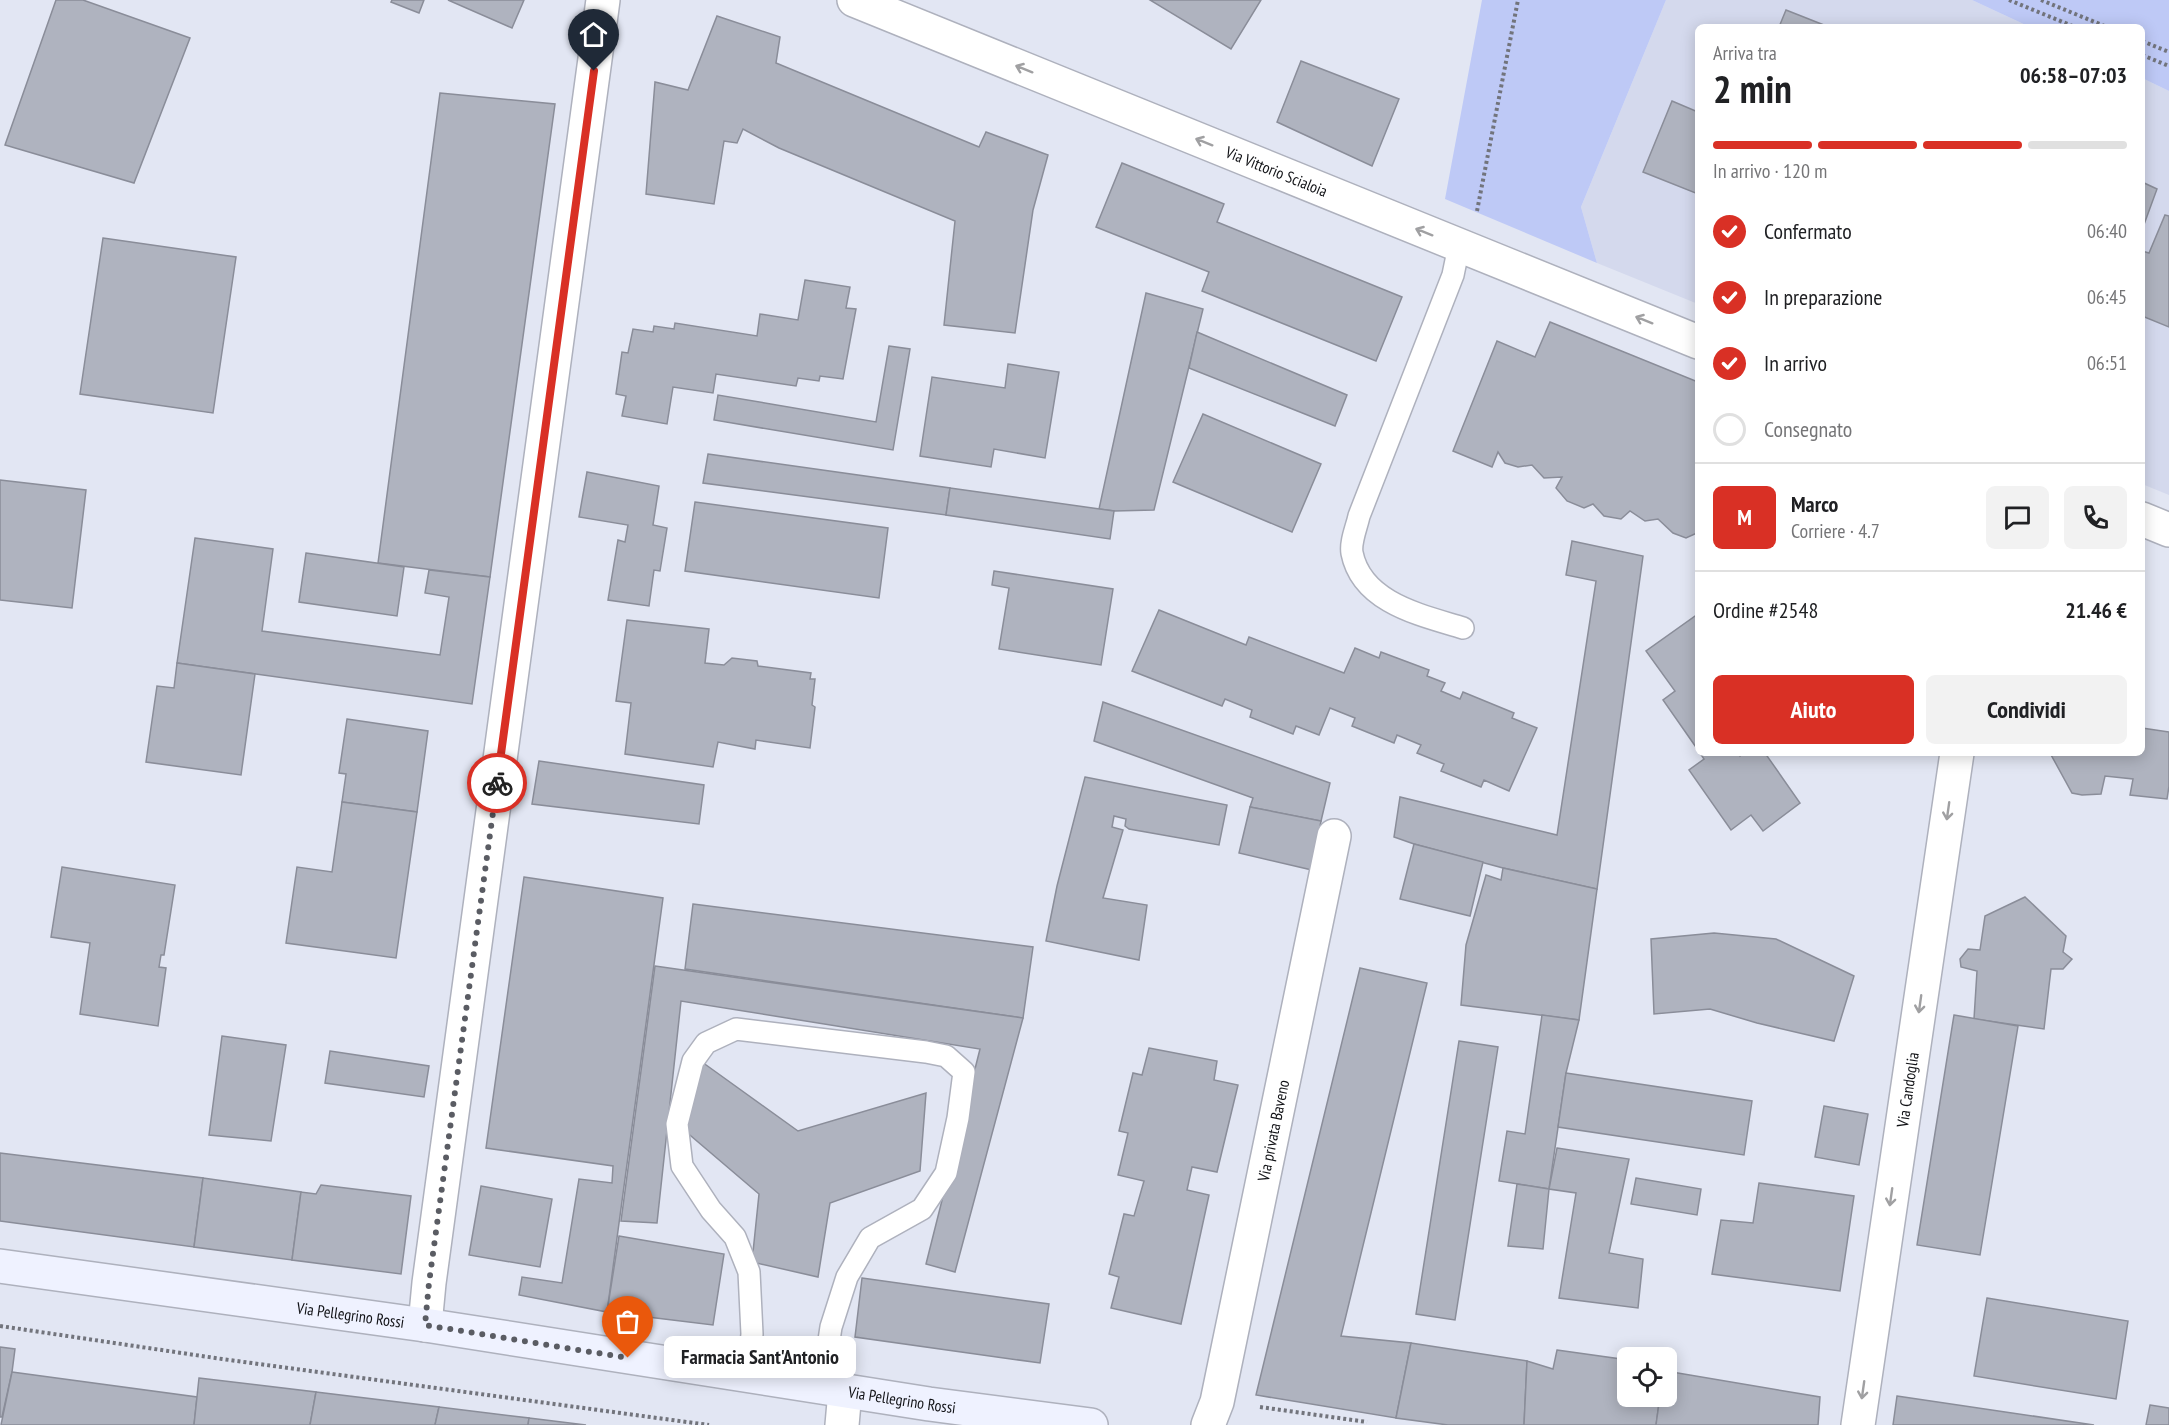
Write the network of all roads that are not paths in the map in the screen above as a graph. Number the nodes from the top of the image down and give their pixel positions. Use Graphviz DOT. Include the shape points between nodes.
graph roads {
  1 [pos="603,0"];
  2 [pos="854,0"];
  3 [pos="1464,248"];
  4 [pos="1695,341"];
  5 [pos="2145,520"];
  6 [pos="2169,530"];
  7 [pos="1463,628"];
  8 [pos="1957,756"];
  9 [pos="1334,836"];
  10 [pos="0,1266"];
  11 [pos="425,1325"];
  12 [pos="748,1376"];
  13 [pos="834,1389"];
  14 [pos="842,1425"];
  15 [pos="1091,1425"];
  16 [pos="1208,1425"];
  17 [pos="1858,1425"];
  1 -- 11 [label="street"];
  3 -- 2 [label="street, Via Vittorio Scialoia, one-way"];
  4 -- 3 [label="street, Via Vittorio Scialoia, one-way"];
  3 -- 7 [label="lane" via="1359,516 1351,550 1359,573 1383,598"];
  5 -- 6 [label="street"];
  8 -- 17 [label="street, Via Candoglia, one-way"];
  9 -- 16 [label="street, Via privata Baveno" via="1217,1402"];
  10 -- 11 [label="main road, Via Pellegrino Rossi"];
  11 -- 12 [label="main road, Via Pellegrino Rossi"];
  12 -- 13 [label="main road, Via Pellegrino Rossi"];
  12 -- 13 [label="lane" via="752,1334 749,1272 735,1237 711,1210 682,1166 677,1124 693,1061 706,1043 736,1029 946,1056 964,1072 946,1173 922,1209 870,1238 847,1277 831,1327"];
  13 -- 14 [label="street"];
  13 -- 15 [label="main road, Via Pellegrino Rossi"];
}
